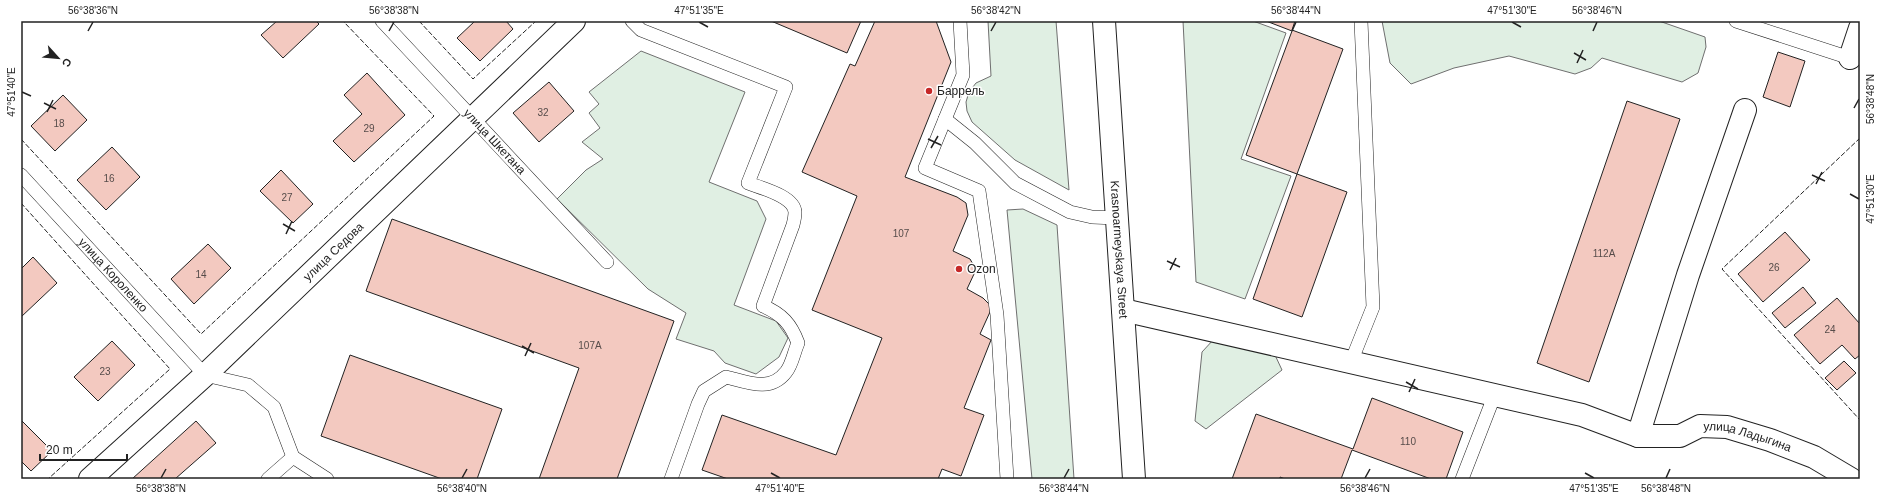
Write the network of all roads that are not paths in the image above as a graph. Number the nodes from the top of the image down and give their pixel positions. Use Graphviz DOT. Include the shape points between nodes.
graph roads {
  1 [pos="382,21"];
  2 [pos="574,21"];
  3 [pos="632,21"];
  4 [pos="960,21"];
  5 [pos="1104,21"];
  6 [pos="1361,21"];
  7 [pos="1736,21"];
  8 [pos="1860,28"];
  9 [pos="1850,58"];
  10 [pos="1745,110"];
  11 [pos="474,119"];
  12 [pos="945,119"];
  13 [pos="21,175"];
  14 [pos="1117,218"];
  15 [pos="607,262"];
  16 [pos="1123,310"];
  17 [pos="1351,362"];
  18 [pos="205,375"];
  19 [pos="1495,394"];
  20 [pos="1638,436"];
  21 [pos="293,458"];
  22 [pos="90,479"];
  23 [pos="268,479"];
  24 [pos="327,479"];
  25 [pos="671,479"];
  26 [pos="1006,479"];
  27 [pos="1134,479"];
  28 [pos="1462,479"];
  29 [pos="1851,479"];
  1 -- 11 [label="lane, улица Шкетана"];
  2 -- 11 [label="street, улица Седова"];
  3 -- 25 [label="lane" via="641,30 786,87 748,183 790,201 795,211 793,225 763,306 782,315 793,329 798,343 787,371 767,386 726,377 704,391"];
  4 -- 12 [label="lane" via="962,75"];
  5 -- 14 [label="street, Krasnoarmeyskaya Street"];
  6 -- 17 [label="lane" via="1373,308"];
  7 -- 9 [label="lane"];
  8 -- 9 [label="street"];
  10 -- 20 [label="street" via="1688,275"];
  11 -- 15 [label="lane, улица Шкетана"];
  11 -- 18 [label="street, улица Седова"];
  12 -- 14 [label="lane" via="975,143 1015,183 1070,212 1092,217"];
  12 -- 26 [label="lane" via="925,168 979,191 997,315"];
  13 -- 18 [label="lane, улица Короленко"];
  14 -- 16 [label="street, Krasnoarmeyskaya Street"];
  16 -- 17 [label="street"];
  16 -- 27 [label="street, Krasnoarmeyskaya Street"];
  17 -- 19 [label="street"];
  18 -- 21 [label="lane" via="248,385 274,407"];
  18 -- 22 [label="street, улица Седова"];
  19 -- 20 [label="street" via="1582,415"];
  19 -- 28 [label="lane"];
  20 -- 29 [label="street, улица Ладыгина" via="1680,436 1700,426 1727,427 1814,457"];
  21 -- 23 [label="lane"];
  21 -- 24 [label="lane"];
}
